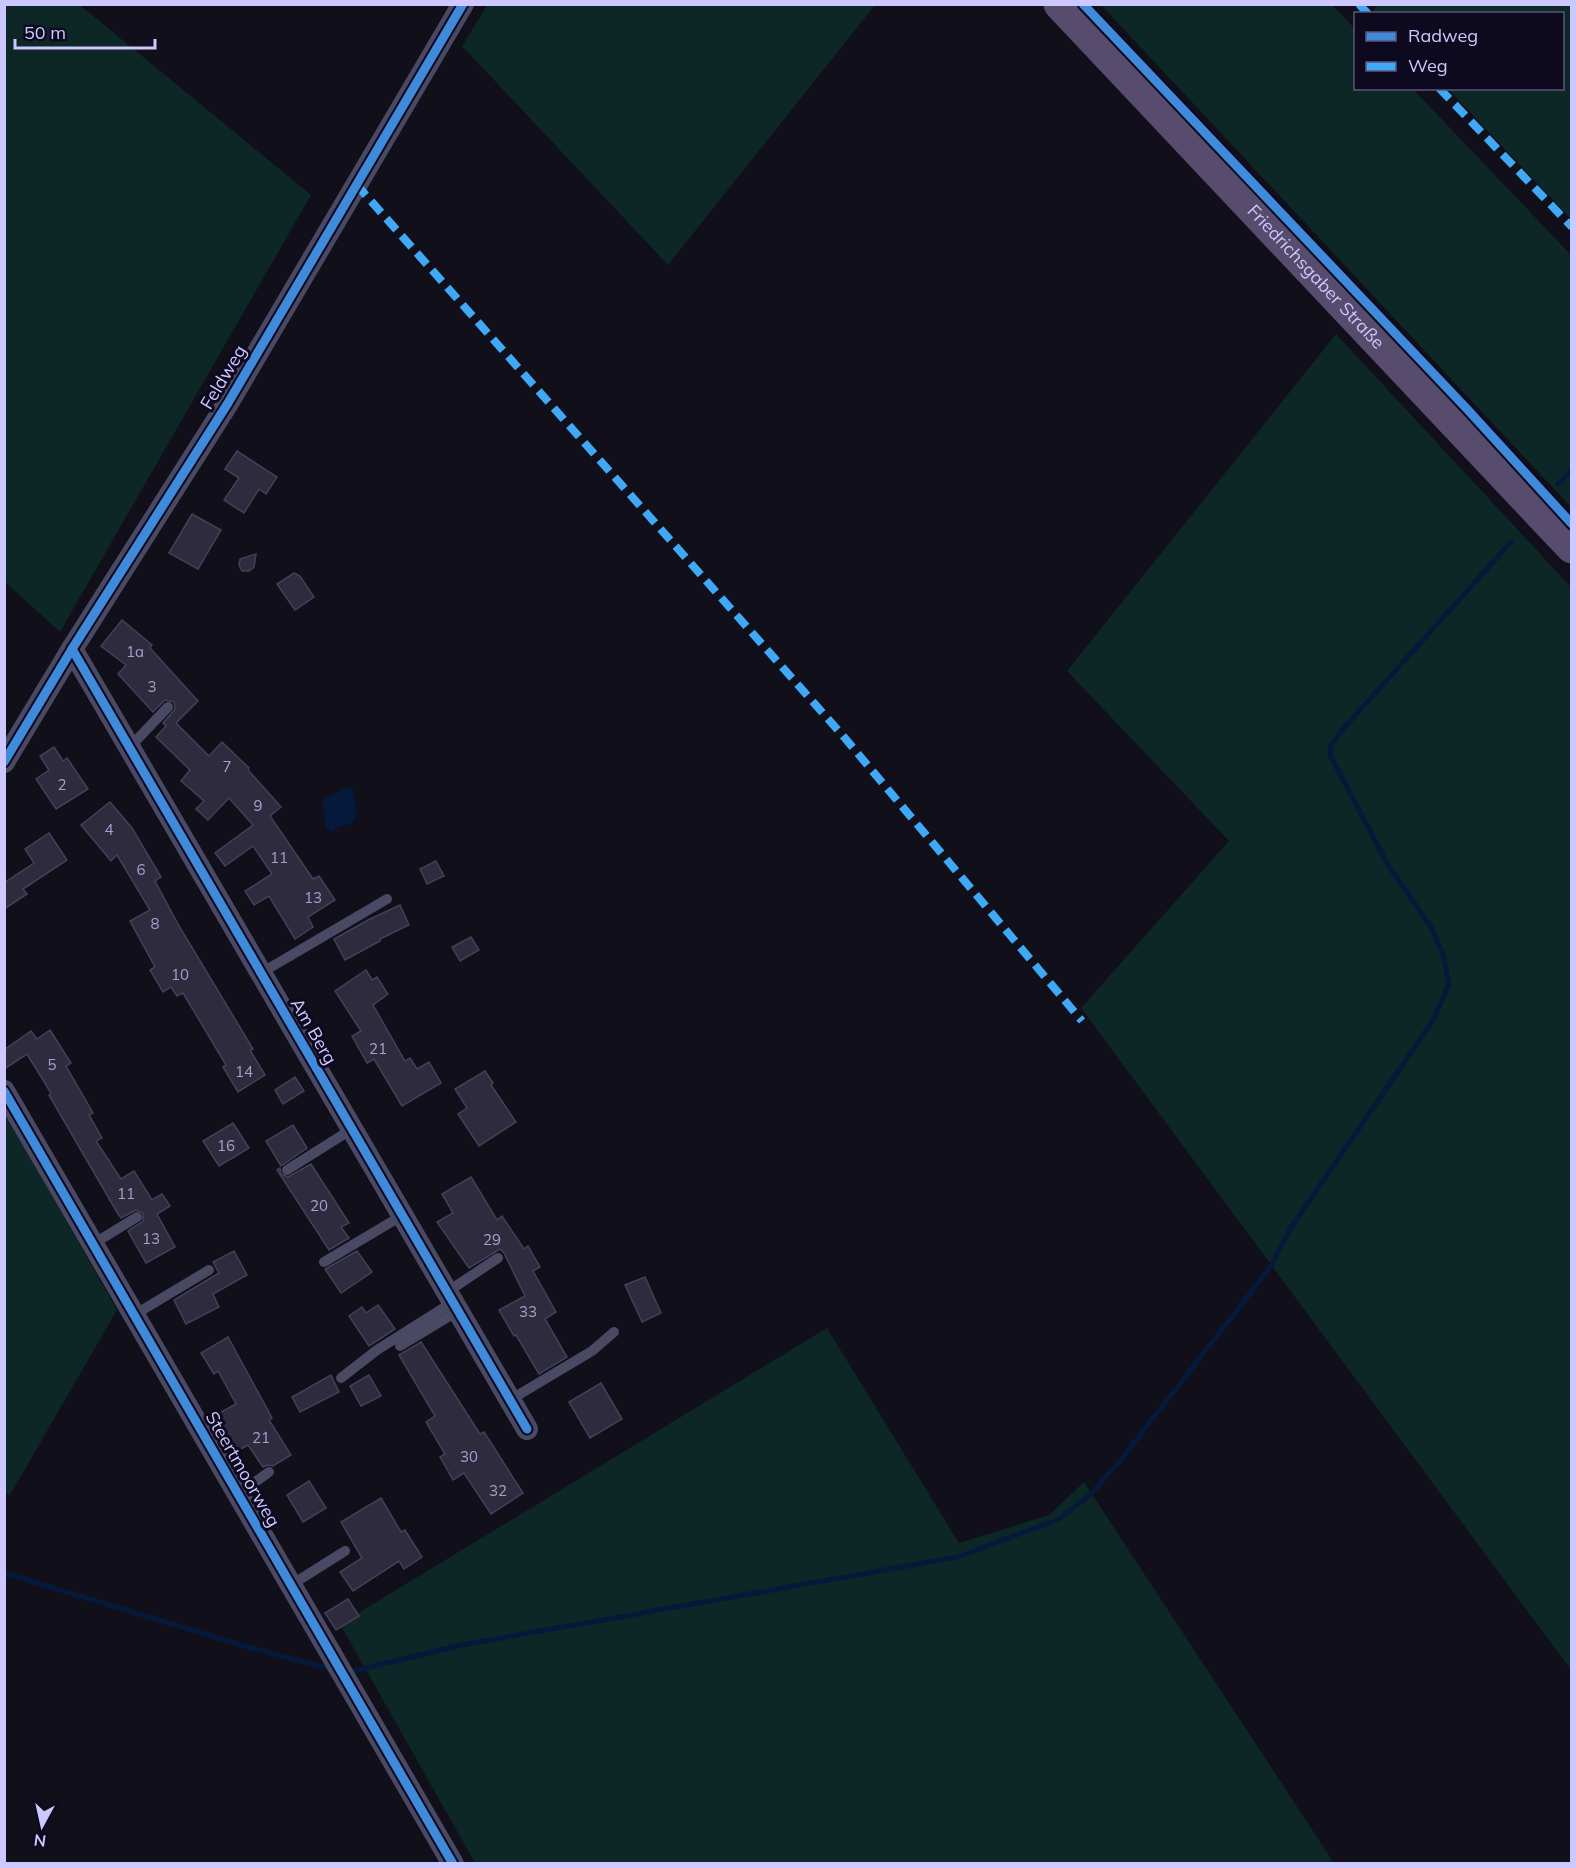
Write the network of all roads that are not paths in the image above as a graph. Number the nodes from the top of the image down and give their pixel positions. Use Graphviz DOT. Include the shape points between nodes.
graph roads {
  1 [pos="463,4"];
  2 [pos="1060,4"];
  3 [pos="1572,547"];
  4 [pos="72,649"];
  5 [pos="168,707"];
  6 [pos="129,748"];
  7 [pos="4,762"];
  8 [pos="387,899"];
  9 [pos="261,974"];
  10 [pos="4,1091"];
  11 [pos="352,1129"];
  12 [pos="287,1170"];
  13 [pos="402,1215"];
  14 [pos="137,1217"];
  15 [pos="93,1244"];
  16 [pos="498,1258"];
  17 [pos="324,1262"];
  18 [pos="209,1270"];
  19 [pos="453,1302"];
  20 [pos="134,1315"];
  21 [pos="614,1332"];
  22 [pos="400,1346"];
  23 [pos="341,1378"];
  24 [pos="510,1400"];
  25 [pos="527,1430"];
  26 [pos="269,1472"];
  27 [pos="239,1494"];
  28 [pos="345,1551"];
  29 [pos="291,1585"];
  30 [pos="453,1863"];
  1 -- 4 [label="street, Feldweg" via="228,403"];
  2 -- 3 [label="main road, Friedrichsgaber Straße"];
  4 -- 6 [label="street, Am Berg"];
  4 -- 7 [label="street, Feldweg"];
  5 -- 6 [label="lane"];
  6 -- 9 [label="street, Am Berg"];
  8 -- 9 [label="lane"];
  9 -- 11 [label="street, Am Berg"];
  10 -- 15 [label="street, Steertmoorweg"];
  11 -- 12 [label="lane"];
  11 -- 13 [label="street, Am Berg"];
  13 -- 17 [label="lane"];
  13 -- 19 [label="street, Am Berg"];
  14 -- 15 [label="lane"];
  15 -- 20 [label="street, Steertmoorweg"];
  16 -- 19 [label="lane"];
  18 -- 20 [label="lane"];
  19 -- 22 [label="lane"];
  19 -- 23 [label="lane"];
  19 -- 24 [label="street, Am Berg"];
  20 -- 27 [label="street, Steertmoorweg"];
  21 -- 24 [label="lane" via="582,1357"];
  24 -- 25 [label="street, Am Berg"];
  26 -- 27 [label="lane"];
  27 -- 29 [label="street, Steertmoorweg"];
  28 -- 29 [label="lane"];
  29 -- 30 [label="street, Steertmoorweg"];
}
